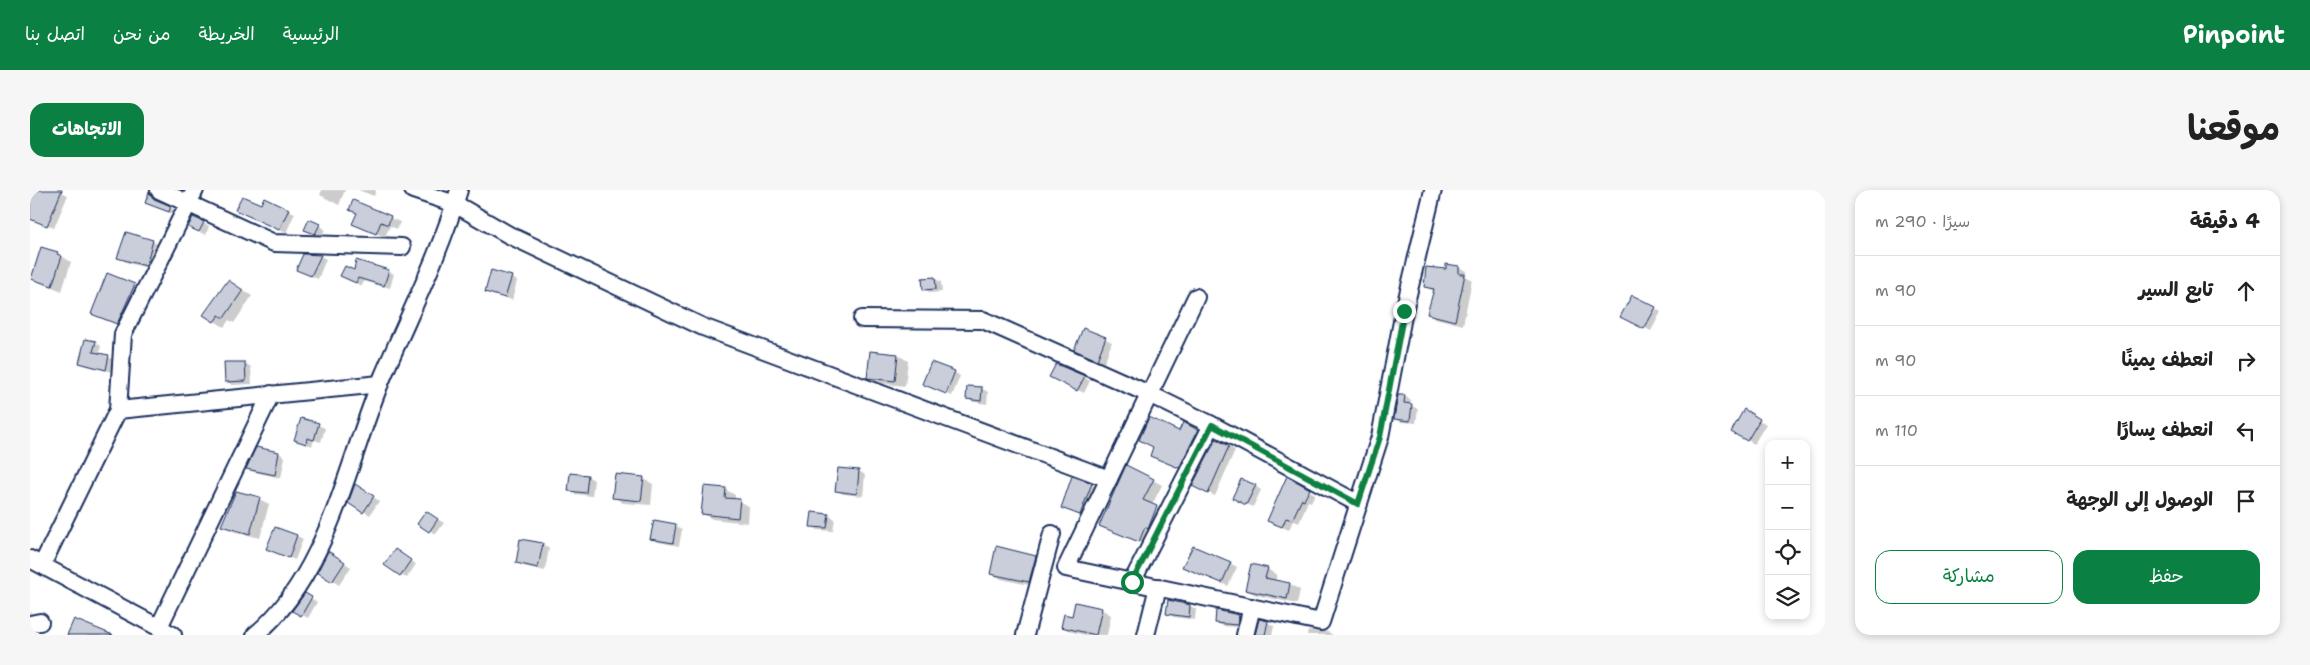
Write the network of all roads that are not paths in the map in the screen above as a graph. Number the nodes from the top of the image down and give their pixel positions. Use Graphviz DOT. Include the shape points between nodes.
graph roads {
  1 [pos="159,190"];
  2 [pos="412,190"];
  3 [pos="1433,190"];
  4 [pos="192,197"];
  5 [pos="457,197"];
  6 [pos="402,248"];
  7 [pos="1196,297"];
  8 [pos="862,319"];
  9 [pos="380,384"];
  10 [pos="270,394"];
  11 [pos="1150,394"];
  12 [pos="118,410"];
  13 [pos="1212,425"];
  14 [pos="1109,479"];
  15 [pos="1358,504"];
  16 [pos="1052,534"];
  17 [pos="36,562"];
  18 [pos="1132,582"];
  19 [pos="1158,587"];
  20 [pos="1252,608"];
  21 [pos="166,631"];
  22 [pos="255,635"];
  23 [pos="1025,635"];
  24 [pos="1146,635"];
  25 [pos="1245,635"];
  1 -- 4 [label="street"];
  2 -- 5 [label="street"];
  3 -- 15 [label="street" via="1404,311 1380,437"];
  4 -- 6 [label="street" via="274,243"];
  4 -- 12 [label="street" via="123,334"];
  5 -- 9 [label="street"];
  5 -- 14 [label="street" via="509,235 702,327"];
  7 -- 11 [label="street"];
  8 -- 11 [label="street" via="983,320"];
  9 -- 10 [label="street"];
  9 -- 22 [label="street" via="314,559 289,599"];
  10 -- 12 [label="street"];
  10 -- 21 [label="street"];
  11 -- 13 [label="street"];
  11 -- 14 [label="street"];
  12 -- 17 [label="street"];
  13 -- 15 [label="street"];
  13 -- 18 [label="street"];
  14 -- 18 [label="street" via="1066,568"];
  15 -- 20 [label="street" via="1320,622"];
  16 -- 23 [label="street"];
  17 -- 21 [label="street"];
  18 -- 19 [label="street"];
  19 -- 20 [label="street"];
  19 -- 24 [label="street"];
  20 -- 25 [label="street"];
}
